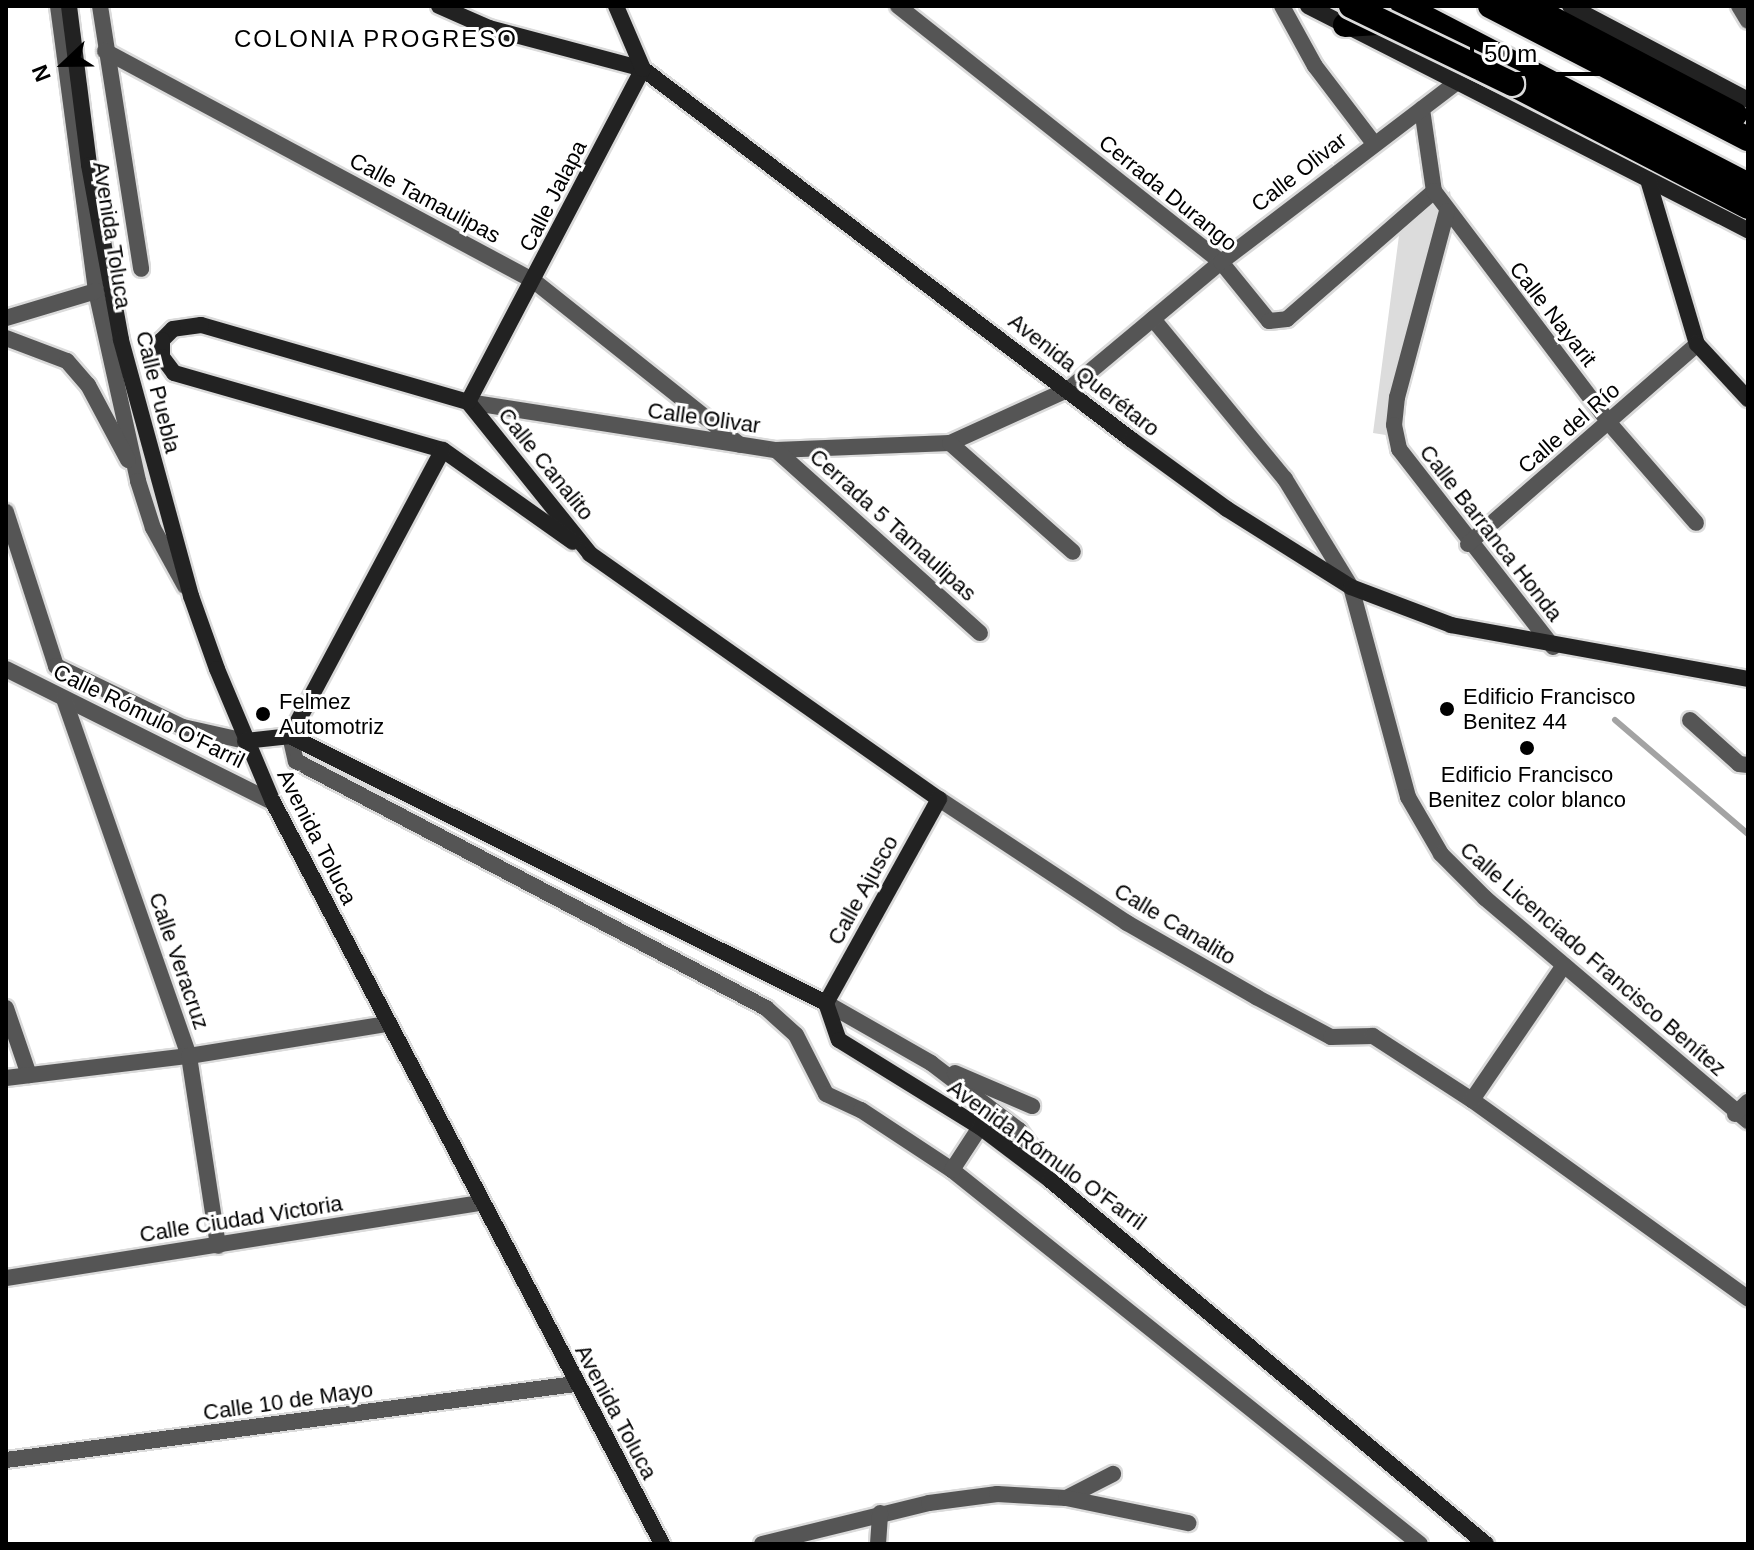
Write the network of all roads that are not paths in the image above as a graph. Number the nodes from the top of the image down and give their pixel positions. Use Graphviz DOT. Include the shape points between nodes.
graph roads {
  1 [pos="58,6"];
  2 [pos="69,6"];
  3 [pos="100,6"];
  4 [pos="439,6"];
  5 [pos="616,6"];
  6 [pos="898,6"];
  7 [pos="1282,6"];
  8 [pos="1308,6"];
  9 [pos="1403,6"];
  10 [pos="1490,6"];
  11 [pos="1529,6"];
  12 [pos="1570,6"];
  13 [pos="1739,6"];
  14 [pos="1348,16"];
  15 [pos="1429,19"];
  16 [pos="1748,21"];
  17 [pos="105,51"];
  18 [pos="643,69"];
  19 [pos="1456,83"];
  20 [pos="1748,100"];
  21 [pos="1422,109"];
  22 [pos="1748,121"];
  23 [pos="1748,139"];
  24 [pos="1373,142"];
  25 [pos="1648,180"];
  26 [pos="1748,185"];
  27 [pos="1434,191"];
  28 [pos="1748,207"];
  29 [pos="1447,211"];
  30 [pos="1748,230"];
  31 [pos="1221,262"];
  32 [pos="141,269"];
  33 [pos="534,281"];
  34 [pos="96,291"];
  35 [pos="6,318"];
  36 [pos="1153,319"];
  37 [pos="6,338"];
  38 [pos="1697,344"];
  39 [pos="1069,389"];
  40 [pos="1748,399"];
  41 [pos="468,402"];
  42 [pos="1610,424"];
  43 [pos="950,443"];
  44 [pos="742,446"];
  45 [pos="443,450"];
  46 [pos="776,450"];
  47 [pos="138,481"];
  48 [pos="6,512"];
  49 [pos="1696,523"];
  50 [pos="1468,544"];
  51 [pos="1073,552"];
  52 [pos="590,554"];
  53 [pos="1351,587"];
  54 [pos="191,596"];
  55 [pos="980,633"];
  56 [pos="1553,647"];
  57 [pos="6,669"];
  58 [pos="1748,679"];
  59 [pos="64,699"];
  60 [pos="1690,720"];
  61 [pos="290,736"];
  62 [pos="245,741"];
  63 [pos="1748,765"];
  64 [pos="939,799"];
  65 [pos="273,802"];
  66 [pos="1564,965"];
  67 [pos="826,1003"];
  68 [pos="6,1008"];
  69 [pos="387,1024"];
  70 [pos="189,1056"];
  71 [pos="931,1063"];
  72 [pos="29,1075"];
  73 [pos="6,1078"];
  74 [pos="1472,1100"];
  75 [pos="1748,1102"];
  76 [pos="1032,1106"];
  77 [pos="1742,1117"];
  78 [pos="980,1127"];
  79 [pos="952,1170"];
  80 [pos="1040,1172"];
  81 [pos="482,1203"];
  82 [pos="218,1246"];
  83 [pos="6,1278"];
  84 [pos="1748,1298"];
  85 [pos="575,1384"];
  86 [pos="6,1460"];
  87 [pos="1113,1474"];
  88 [pos="1066,1498"];
  89 [pos="880,1513"];
  90 [pos="1188,1523"];
  91 [pos="662,1544"];
  92 [pos="762,1544"];
  93 [pos="878,1544"];
  94 [pos="1420,1544"];
  95 [pos="1486,1544"];
  1 -- 34 [label="street, Avenida Toluca"];
  2 -- 54 [label="street, Calle Puebla" via="89,165 121,340"];
  3 -- 17 [label="street"];
  4 -- 18 [label="street, Avenida Querétaro" via="489,28"];
  5 -- 18 [label="street"];
  6 -- 31 [label="street, Cerrada Durango"];
  7 -- 24 [label="street" via="1308,56"];
  8 -- 14 [label="street"];
  9 -- 15 [label="highway"];
  10 -- 23 [label="highway"];
  11 -- 22 [label="highway"];
  12 -- 20 [label="street"];
  13 -- 16 [label="street"];
  14 -- 15 [label="highway"];
  14 -- 19 [label="street"];
  14 -- 28 [label="highway, bridge"];
  15 -- 26 [label="highway"];
  17 -- 32 [label="street"];
  17 -- 33 [label="street, Calle Tamaulipas"];
  18 -- 33 [label="street, Calle Jalapa"];
  18 -- 39 [label="street, Avenida Querétaro"];
  19 -- 21 [label="street, Calle Olivar"];
  19 -- 25 [label="street"];
  21 -- 24 [label="street, Calle Olivar"];
  21 -- 27 [label="street, Calle Nayarit"];
  24 -- 31 [label="street, Calle Olivar"];
  25 -- 30 [label="street"];
  25 -- 38 [label="street"];
  27 -- 29 [label="street, Calle Nayarit"];
  27 -- 31 [label="street, Cerrada Durango" via="1279,322 1269,321"];
  29 -- 42 [label="street, Calle Nayarit"];
  29 -- 50 [label="street, Calle Barranca Honda" via="1394,425 1408,466"];
  31 -- 36 [label="street, Calle Olivar"];
  33 -- 41 [label="street, Calle Jalapa"];
  33 -- 44 [label="street, Calle Tamaulipas"];
  34 -- 35 [label="street"];
  34 -- 47 [label="street, Avenida Toluca"];
  36 -- 39 [label="street, Calle Olivar"];
  36 -- 53 [label="street, Calle Licenciado Francisco Benítez" via="1285,479"];
  37 -- 47 [label="street" via="67,361 88,385"];
  38 -- 40 [label="street"];
  38 -- 42 [label="street, Calle del Río"];
  39 -- 43 [label="street, Calle Olivar"];
  39 -- 53 [label="street, Avenida Querétaro" via="1227,509"];
  41 -- 44 [label="street, Calle Olivar"];
  41 -- 45 [label="street, Calle Olivar" via="201,325 173,329 162,340 162,357 174,373"];
  41 -- 52 [label="street, Calle Canalito"];
  42 -- 49 [label="street, Calle Nayarit"];
  42 -- 50 [label="street, Calle del Río"];
  43 -- 46 [label="street, Calle Olivar"];
  43 -- 51 [label="street"];
  44 -- 46 [label="street, Calle Olivar"];
  45 -- 52 [label="street, Calle Canalito"];
  45 -- 61 [label="street"];
  46 -- 55 [label="street, Cerrada 5 Tamaulipas"];
  47 -- 54 [label="street, Avenida Toluca" via="153,528"];
  48 -- 62 [label="street, Calle Rómulo O'Farril" via="56,666 183,727"];
  50 -- 56 [label="street, Calle Barranca Honda"];
  52 -- 64 [label="street, Calle Canalito"];
  53 -- 56 [label="street, Avenida Querétaro" via="1451,625"];
  53 -- 66 [label="street, Calle Licenciado Francisco Benítez" via="1408,797 1441,854"];
  54 -- 62 [label="street, Avenida Toluca"];
  56 -- 58 [label="street, Avenida Querétaro"];
  57 -- 59 [label="street, Calle Rómulo O'Farril"];
  59 -- 65 [label="street, Calle Rómulo O'Farril"];
  59 -- 70 [label="street, Calle Veracruz"];
  60 -- 63 [label="street" via="1739,764"];
  61 -- 62 [label="street"];
  61 -- 67 [label="street"];
  61 -- 79 [label="street" via="296,761 766,1008 796,1035 826,1094 861,1110"];
  62 -- 65 [label="street, Avenida Toluca"];
  64 -- 67 [label="street, Calle Ajusco"];
  64 -- 74 [label="street, Calle Canalito" via="1127,923 1256,997 1331,1037 1373,1036"];
  65 -- 69 [label="street, Avenida Toluca"];
  66 -- 74 [label="street"];
  66 -- 77 [label="street, Calle Licenciado Francisco Benítez"];
  67 -- 71 [label="street"];
  67 -- 78 [label="street, Avenida Rómulo O'Farril" via="839,1040"];
  68 -- 72 [label="street"];
  69 -- 70 [label="street"];
  69 -- 81 [label="street, Avenida Toluca"];
  70 -- 72 [label="street"];
  70 -- 82 [label="street, Calle Veracruz"];
  71 -- 76 [label="street"];
  71 -- 80 [label="street" via="1019,1130"];
  72 -- 73 [label="street"];
  74 -- 84 [label="street, Calle Canalito"];
  75 -- 77 [label="street"];
  78 -- 79 [label="street"];
  78 -- 80 [label="street, Avenida Rómulo O'Farril"];
  79 -- 94 [label="street"];
  80 -- 95 [label="street, Avenida Rómulo O'Farril"];
  81 -- 82 [label="street, Calle Ciudad Victoria"];
  81 -- 85 [label="street, Avenida Toluca"];
  82 -- 83 [label="street, Calle Ciudad Victoria"];
  85 -- 86 [label="street, Calle 10 de Mayo"];
  85 -- 91 [label="street, Avenida Toluca"];
  87 -- 88 [label="street"];
  88 -- 89 [label="street" via="997,1494"];
  88 -- 90 [label="street"];
  89 -- 92 [label="street"];
  89 -- 93 [label="street"];
}
